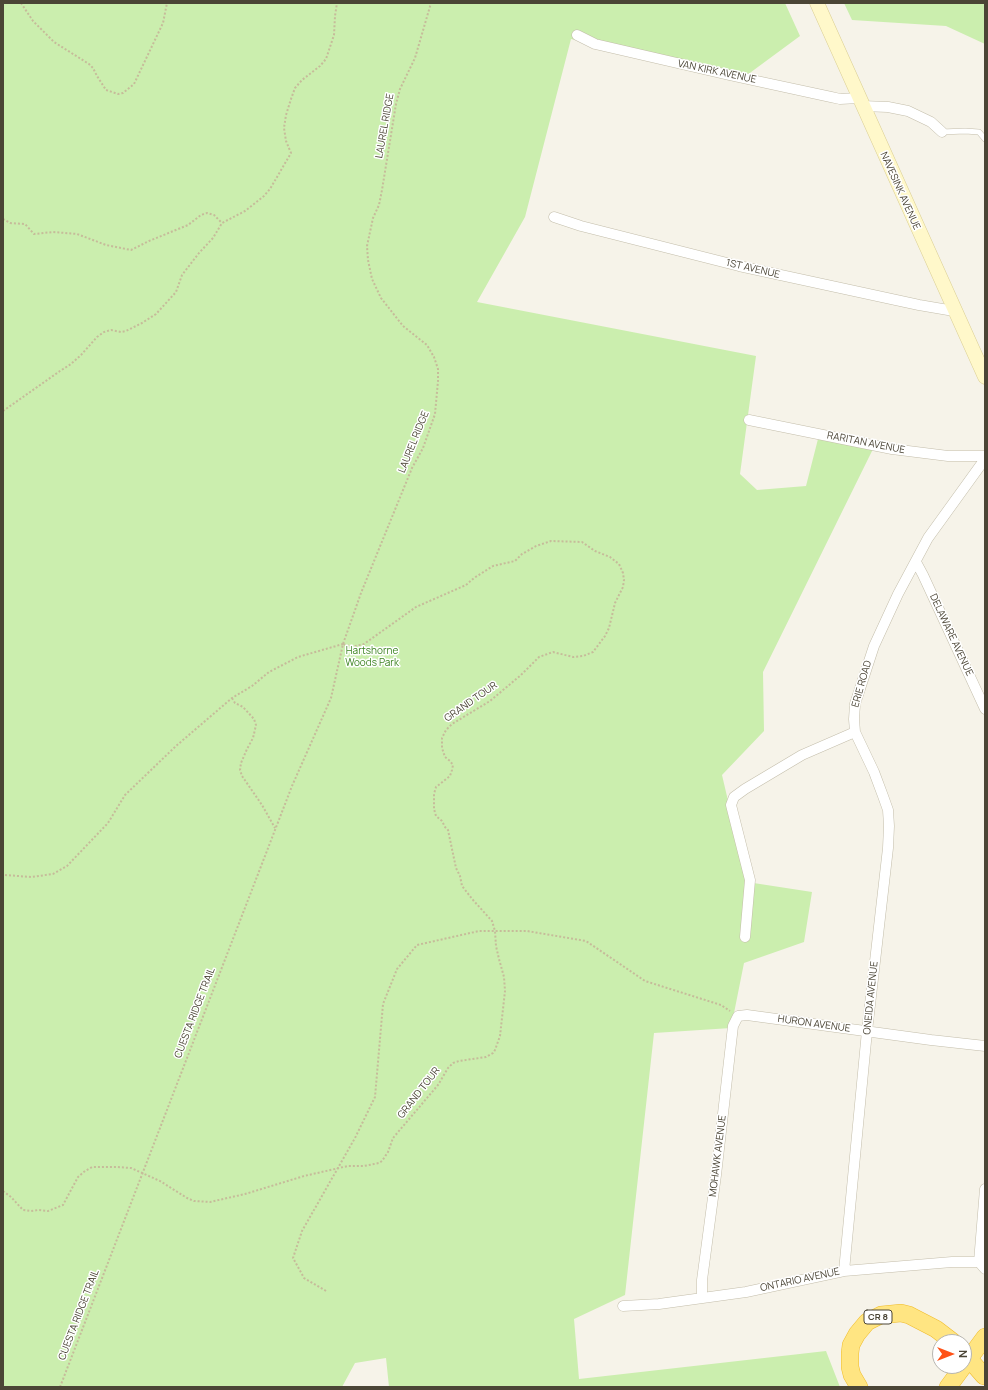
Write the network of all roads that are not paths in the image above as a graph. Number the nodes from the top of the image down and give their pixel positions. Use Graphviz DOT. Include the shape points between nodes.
graph roads {
  1 [pos="817,3"];
  2 [pos="577,35"];
  3 [pos="861,102"];
  4 [pos="942,132"];
  5 [pos="985,138"];
  6 [pos="554,216"];
  7 [pos="954,311"];
  8 [pos="985,377"];
  9 [pos="749,420"];
  10 [pos="985,456"];
  11 [pos="985,459"];
  12 [pos="916,562"];
  13 [pos="985,709"];
  14 [pos="855,732"];
  15 [pos="745,937"];
  16 [pos="738,1016"];
  17 [pos="867,1031"];
  18 [pos="985,1046"];
  19 [pos="985,1189"];
  20 [pos="982,1265"];
  21 [pos="844,1271"];
  22 [pos="702,1298"];
  23 [pos="622,1306"];
  24 [pos="943,1334"];
  25 [pos="985,1337"];
  26 [pos="972,1350"];
  27 [pos="972,1364"];
  28 [pos="956,1374"];
  29 [pos="981,1379"];
  30 [pos="859,1387"];
  31 [pos="948,1387"];
  1 -- 3 [label="main road, NAVESINK AVENUE"];
  2 -- 3 [label="street, VAN KIRK AVENUE" via="595,44"];
  3 -- 4 [label="street, VAN KIRK AVENUE" via="908,111 931,122"];
  3 -- 7 [label="main road, NAVESINK AVENUE"];
  4 -- 5 [label="lane" via="979,132"];
  6 -- 7 [label="street, 1ST AVENUE" via="581,226 739,266"];
  7 -- 8 [label="main road, NAVESINK AVENUE"];
  9 -- 10 [label="street, RARITAN AVENUE" via="892,449 948,456"];
  11 -- 12 [label="street, ERIE ROAD" via="928,538"];
  12 -- 13 [label="street, DELAWARE AVENUE"];
  12 -- 14 [label="street, ERIE ROAD" via="874,646 854,704"];
  14 -- 15 [label="street" via="802,755 734,797 731,805 750,880"];
  14 -- 17 [label="street, ONEIDA AVENUE" via="883,796 888,810 889,826"];
  16 -- 17 [label="street, HURON AVENUE" via="747,1015"];
  16 -- 22 [label="street, MOHAWK AVENUE" via="733,1026 702,1280"];
  17 -- 18 [label="street, HURON AVENUE"];
  17 -- 21 [label="street, ONEIDA AVENUE"];
  19 -- 20 [label="street"];
  20 -- 21 [label="street, ONTARIO AVENUE" via="952,1262"];
  21 -- 22 [label="street, ONTARIO AVENUE" via="746,1292"];
  22 -- 23 [label="street, ONTARIO AVENUE"];
  24 -- 30 [label="highway, CR 8" via="901,1313 881,1315 868,1322 851,1345 850,1367"];
  25 -- 26 [label="highway"];
  27 -- 29 [label="highway"];
  28 -- 31 [label="highway"];
}
